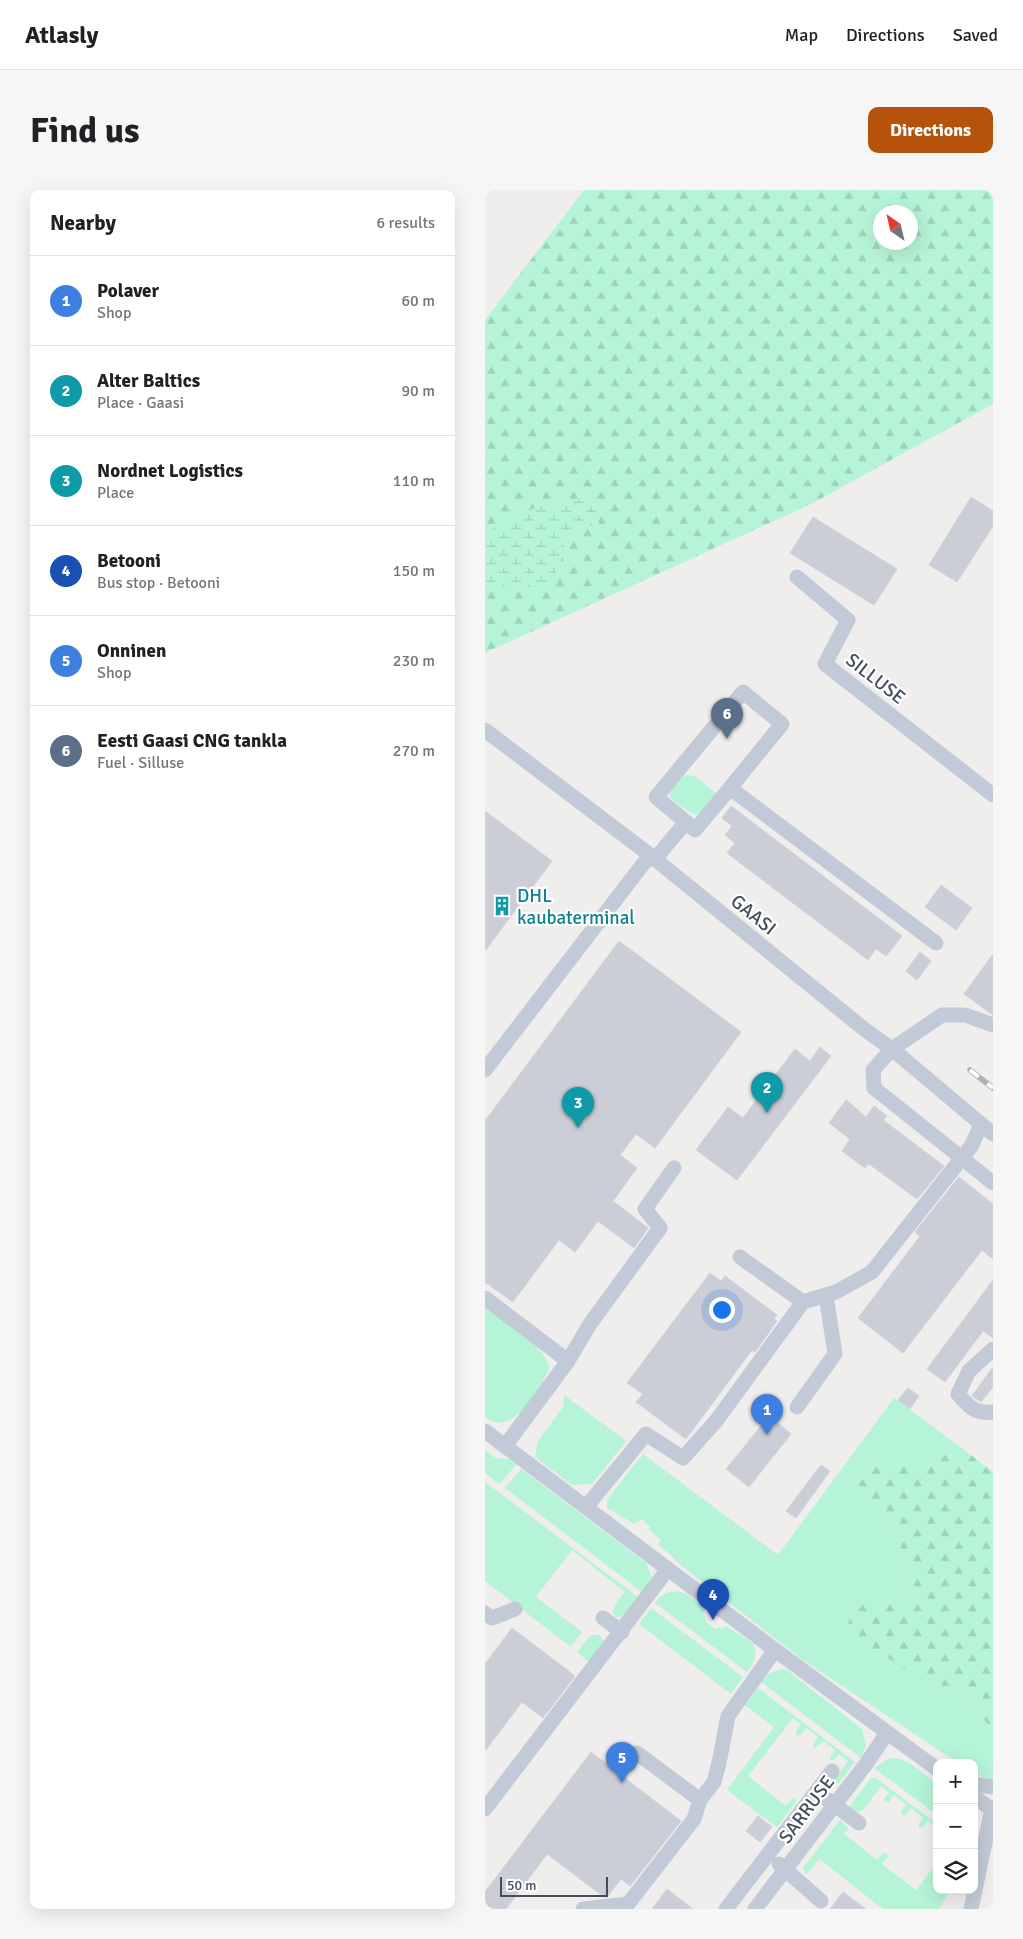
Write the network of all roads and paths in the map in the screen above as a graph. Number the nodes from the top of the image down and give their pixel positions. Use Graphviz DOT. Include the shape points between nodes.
graph roads {
  1 [pos="797,577"];
  2 [pos="485,730"];
  3 [pos="731,788"];
  4 [pos="993,796"];
  5 [pos="686,822"];
  6 [pos="653,857"];
  7 [pos="936,943"];
  8 [pos="993,1025"];
  9 [pos="892,1049"];
  10 [pos="485,1070"];
  11 [pos="987,1129"];
  12 [pos="961,1159"];
  13 [pos="674,1168"];
  14 [pos="993,1183"];
  15 [pos="740,1257"];
  16 [pos="826,1296"];
  17 [pos="485,1298"];
  18 [pos="803,1302"];
  19 [pos="993,1349"];
  20 [pos="568,1361"];
  21 [pos="797,1407"];
  22 [pos="993,1412"];
  23 [pos="485,1431"];
  24 [pos="505,1446"];
  25 [pos="586,1507"];
  26 [pos="669,1569"];
  27 [pos="515,1609"];
  28 [pos="485,1613"];
  29 [pos="603,1618"];
  30 [pos="622,1632"];
  31 [pos="775,1650"];
  32 [pos="887,1733"];
  33 [pos="637,1753"];
  34 [pos="933,1766"];
  35 [pos="832,1771"];
  36 [pos="978,1785"];
  37 [pos="993,1787"];
  38 [pos="816,1792"];
  39 [pos="978,1799"];
  40 [pos="700,1800"];
  41 [pos="835,1804"];
  42 [pos="485,1809"];
  43 [pos="993,1810"];
  44 [pos="859,1823"];
  45 [pos="768,1855"];
  46 [pos="785,1871"];
  47 [pos="821,1901"];
  48 [pos="583,1909"];
  49 [pos="727,1909"];
  50 [pos="755,1909"];
  51 [pos="971,1909"];
  1 -- 4 [label="street, SILLUSE" via="848,620 825,664"];
  2 -- 6 [label="street, GAASI"];
  3 -- 5 [label="street" via="695,830"];
  3 -- 5 [label="street" via="781,724 743,692 655,797"];
  3 -- 7 [label="street"];
  5 -- 6 [label="street"];
  6 -- 9 [label="street, GAASI"];
  6 -- 10 [label="street"];
  8 -- 9 [label="street" via="965,1015 941,1015"];
  9 -- 11 [label="street, GAASI"];
  9 -- 12 [label="street" via="873,1070 874,1088"];
  11 -- 12 [label="street"];
  12 -- 14 [label="street"];
  12 -- 16 [label="street" via="872,1272"];
  13 -- 20 [label="street" via="645,1209 660,1228 590,1324"];
  15 -- 18 [label="street"];
  16 -- 18 [label="street"];
  16 -- 21 [label="street" via="835,1354"];
  17 -- 20 [label="street"];
  18 -- 25 [label="street" via="716,1421 683,1458 646,1434"];
  19 -- 22 [label="street" via="969,1371 957,1394 970,1408 983,1414"];
  20 -- 24 [label="street"];
  23 -- 24 [label="street"];
  24 -- 25 [label="street"];
  25 -- 26 [label="street"];
  26 -- 30 [label="street"];
  26 -- 31 [label="street"];
  27 -- 28 [label="street" via="491,1618"];
  29 -- 30 [label="street"];
  30 -- 42 [label="street"];
  31 -- 32 [label="street"];
  31 -- 40 [label="street" via="728,1716 714,1782"];
  32 -- 34 [label="street"];
  32 -- 41 [label="street, SARRUSE"];
  33 -- 40 [label="street"];
  35 -- 38 [label="street"];
  36 -- 37 [label="street"];
  38 -- 41 [label="street"];
  38 -- 45 [label="street"];
  39 -- 43 [label="street"];
  40 -- 48 [label="street" via="695,1819 628,1904"];
  41 -- 44 [label="street"];
  41 -- 46 [label="street, SARRUSE"];
  43 -- 51 [label="street"];
  45 -- 46 [label="street"];
  45 -- 49 [label="street"];
  46 -- 47 [label="street"];
  46 -- 50 [label="street, SARRUSE"];
}
